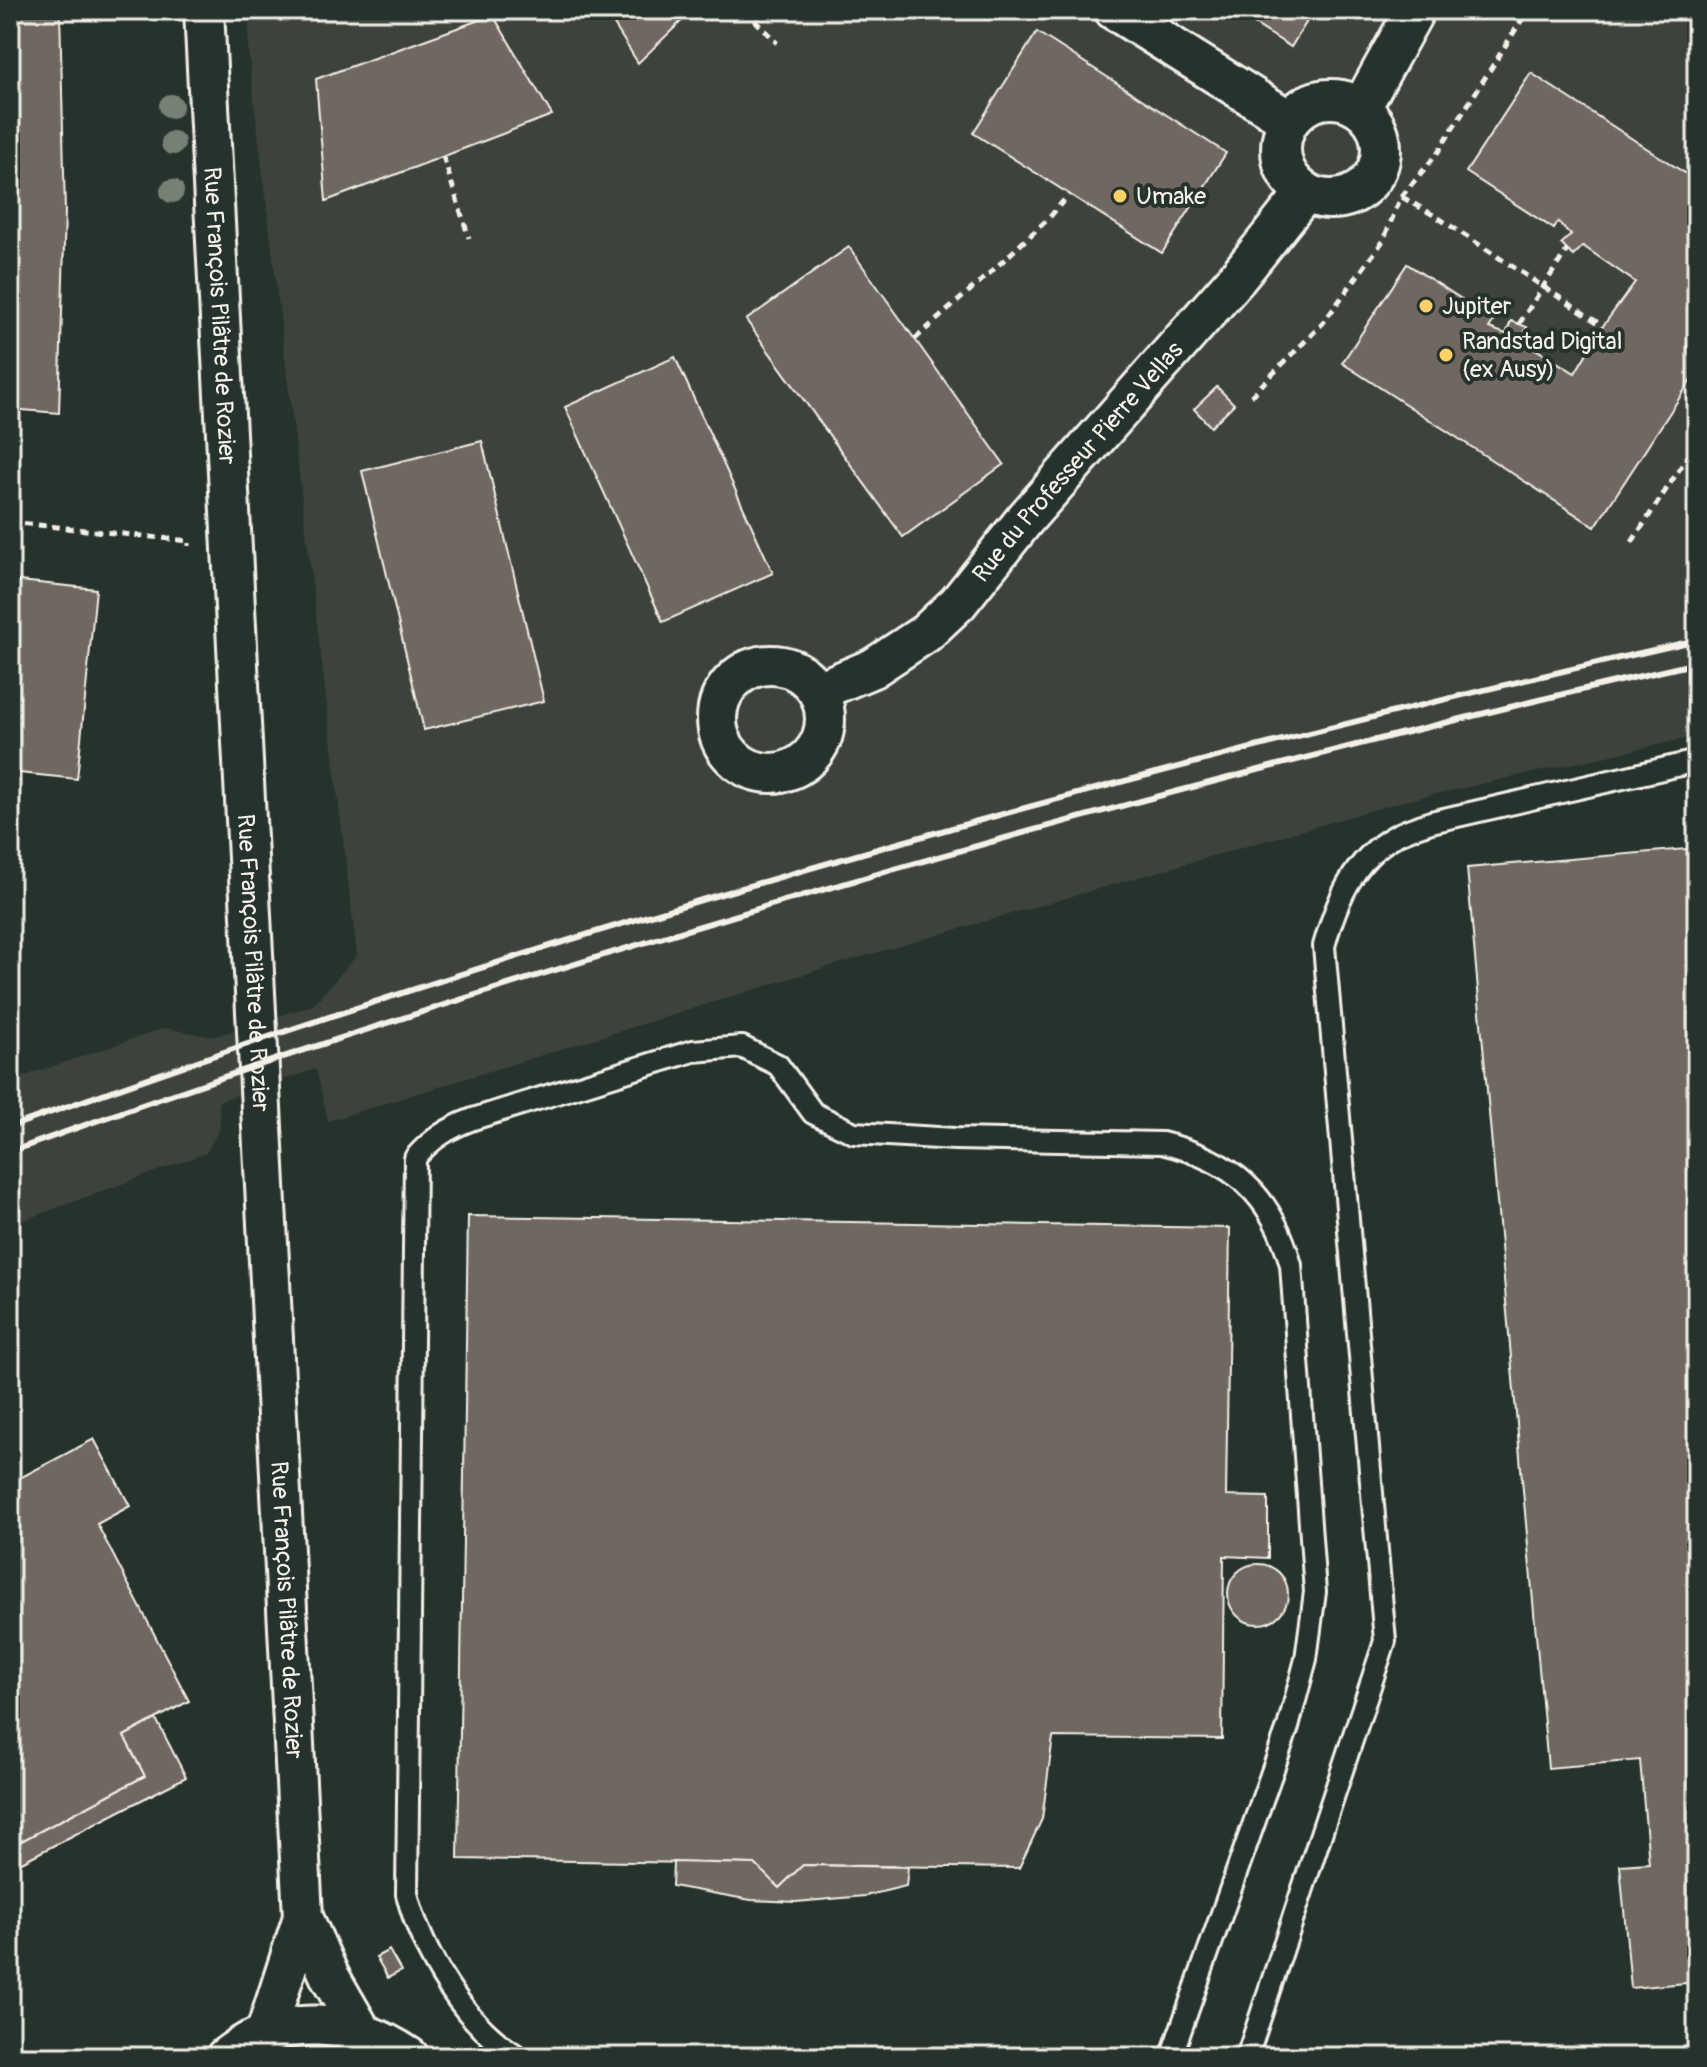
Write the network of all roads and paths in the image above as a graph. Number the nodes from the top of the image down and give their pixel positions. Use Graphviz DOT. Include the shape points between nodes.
graph roads {
  1 [pos="204,10"];
  2 [pos="745,10"];
  3 [pos="1114,10"];
  4 [pos="1415,10"];
  5 [pos="1528,10"];
  6 [pos="777,43"];
  7 [pos="1361,108"];
  8 [pos="1289,120"];
  9 [pos="443,156"];
  10 [pos="1305,193"];
  11 [pos="1069,194"];
  12 [pos="1401,197"];
  13 [pos="469,238"];
  14 [pos="1567,250"];
  15 [pos="1543,287"];
  16 [pos="1519,324"];
  17 [pos="1603,326"];
  18 [pos="915,339"];
  19 [pos="1251,396"];
  20 [pos="1697,442"];
  21 [pos="10,522"];
  22 [pos="1632,542"];
  23 [pos="190,556"];
  24 [pos="818,691"];
  25 [pos="1697,761"];
  26 [pos="303,1917"];
  27 [pos="361,2031"];
  28 [pos="265,2035"];
  29 [pos="226,2057"];
  30 [pos="409,2057"];
  31 [pos="519,2057"];
  32 [pos="1171,2057"];
  33 [pos="1247,2057"];
  1 -- 26 [label="street, Rue François Pilâtre de Rozier"];
  2 -- 6 [label="path"];
  3 -- 8 [label="street"];
  4 -- 7 [label="street"];
  5 -- 12 [label="path" via="1436,155"];
  7 -- 8 [label="street" via="1344,100 1320,99"];
  7 -- 10 [label="street" via="1373,120 1381,142 1373,177 1346,197"];
  8 -- 10 [label="street" via="1281,161"];
  9 -- 13 [label="path"];
  10 -- 24 [label="street, Rue du Professeur Pierre Vellas" via="958,603 926,633 873,668"];
  11 -- 18 [label="path"];
  12 -- 15 [label="path"];
  12 -- 19 [label="path" via="1383,241 1323,323"];
  14 -- 15 [label="path"];
  15 -- 16 [label="path"];
  15 -- 17 [label="path"];
  20 -- 22 [label="path"];
  21 -- 23 [label="path" via="189,541"];
  25 -- 33 [label="lane" via="1431,822 1394,837 1350,878 1334,912 1324,946 1385,1641"];
  26 -- 27 [label="street, Rue François Pilâtre de Rozier"];
  26 -- 28 [label="street, Rue François Pilâtre de Rozier"];
  27 -- 28 [label="street" via="309,2025"];
  27 -- 30 [label="street"];
  28 -- 29 [label="street"];
  31 -- 32 [label="lane" via="486,2031 449,1986 415,1926 407,1894 415,1158 448,1129 473,1119 693,1051 742,1047 778,1065 813,1113 854,1133 1162,1143 1192,1150 1247,1184 1285,1242 1314,1576 1306,1659 1288,1727"];
}
